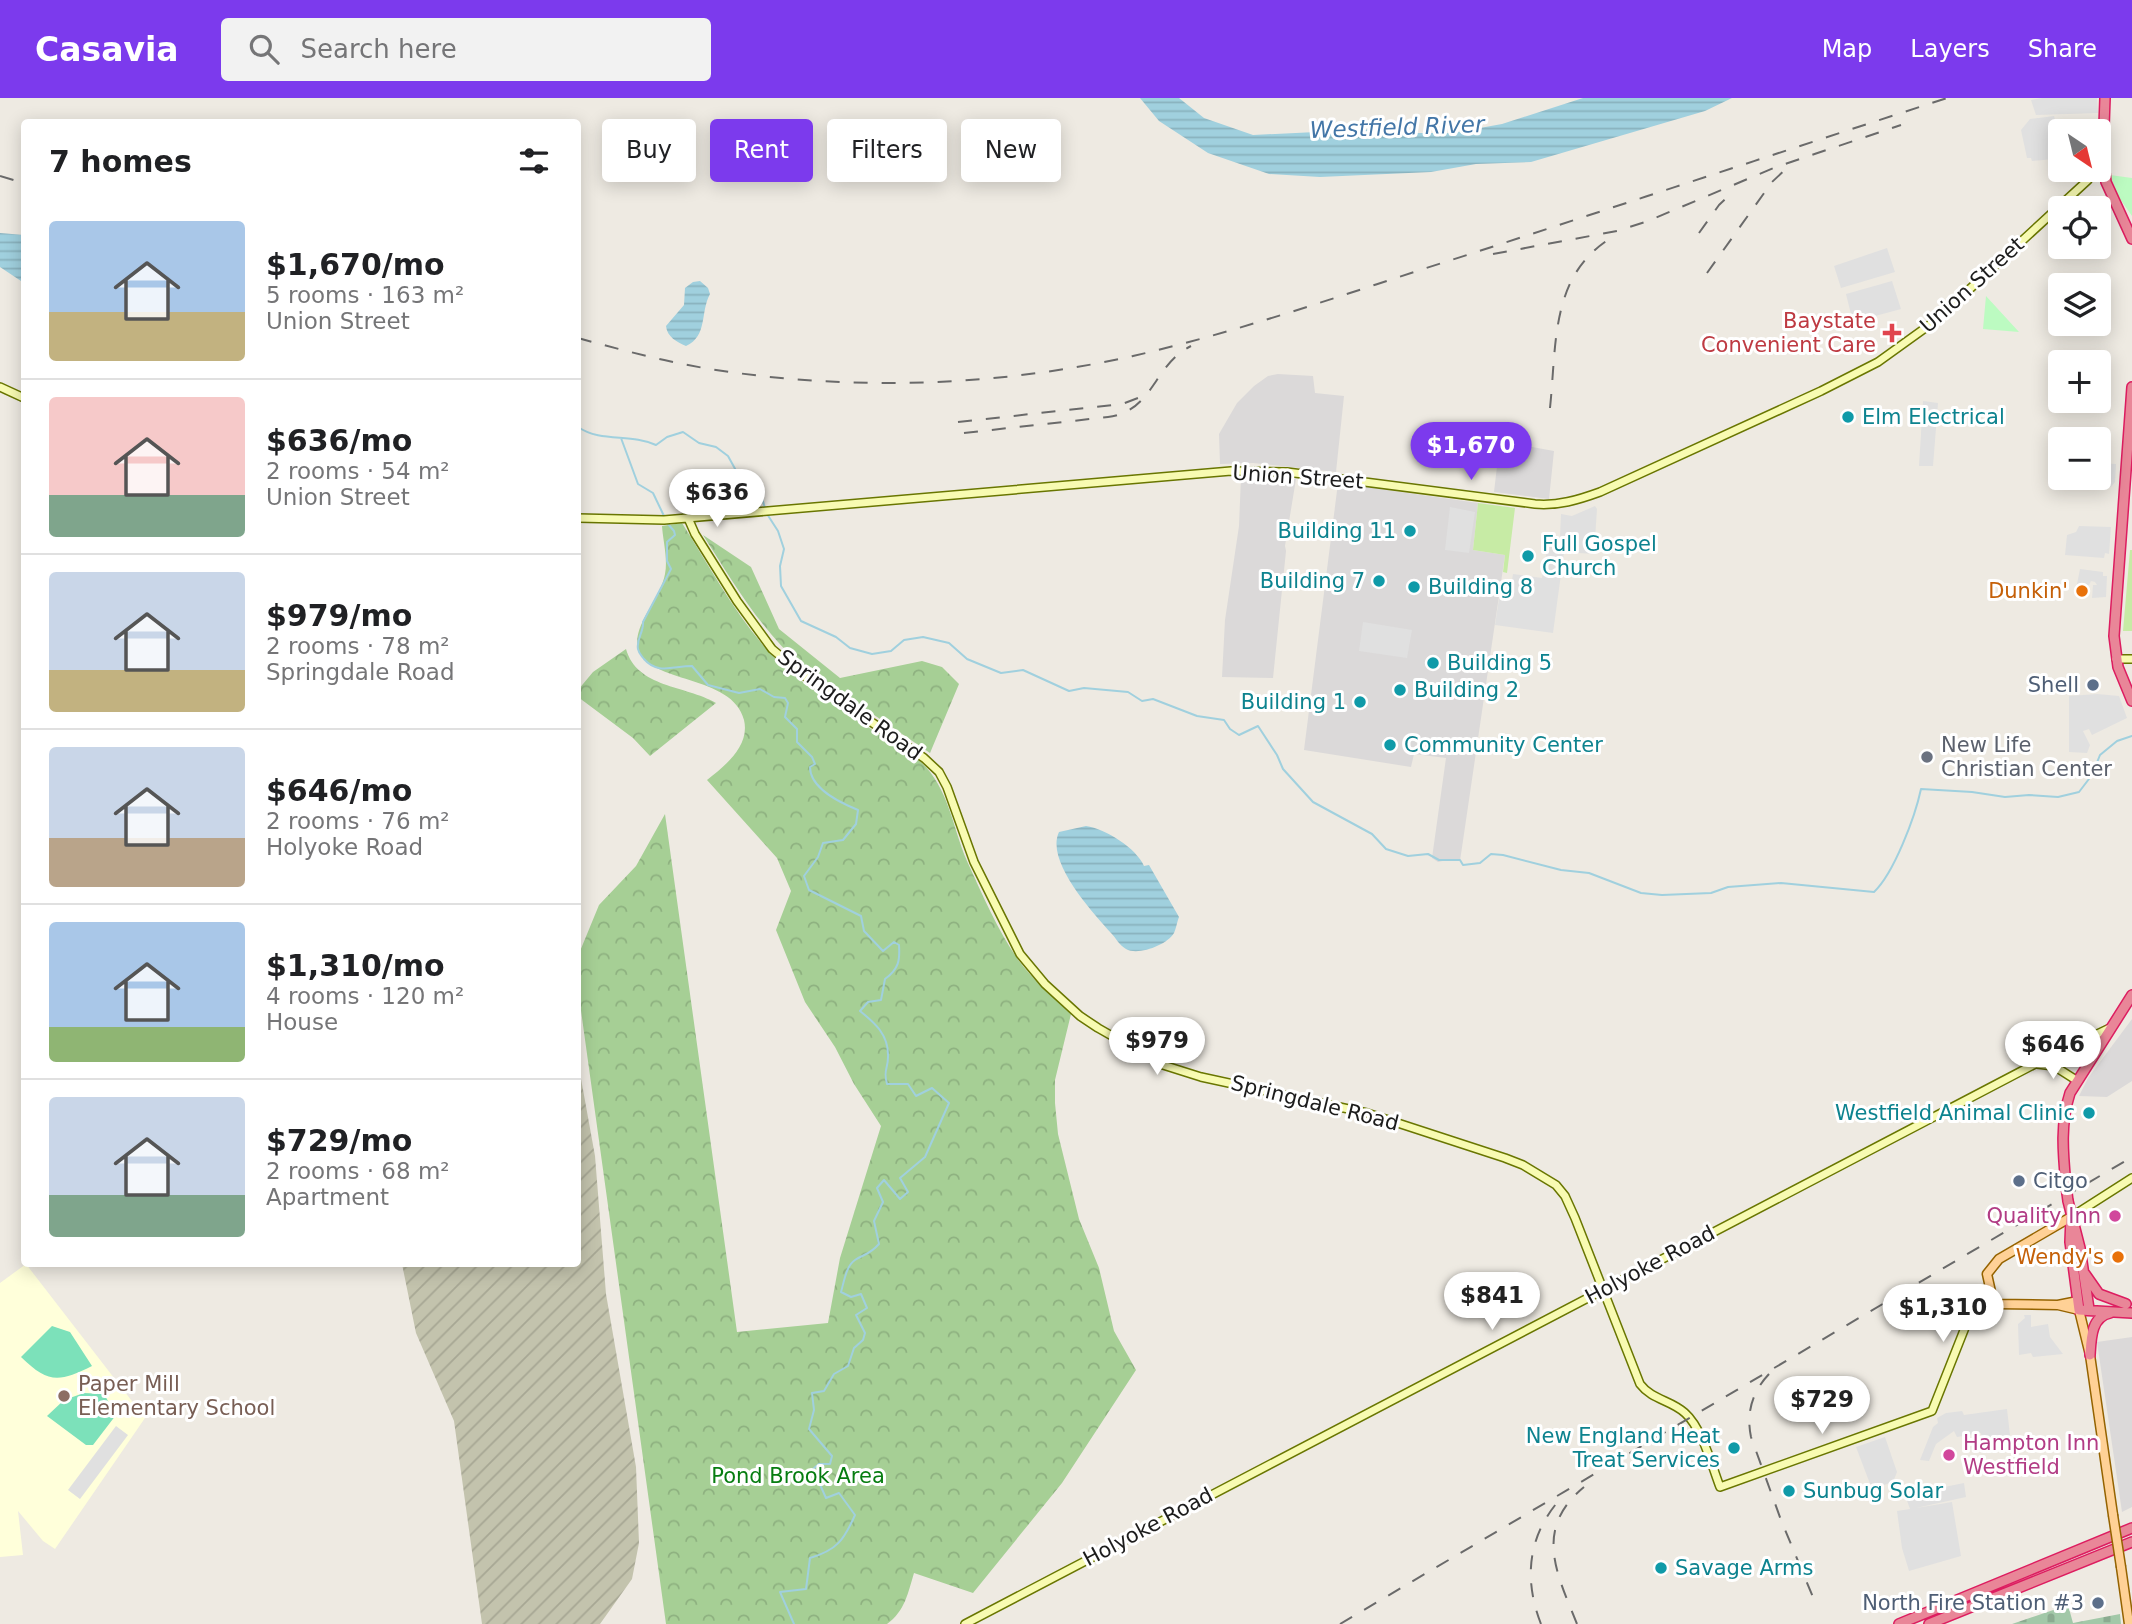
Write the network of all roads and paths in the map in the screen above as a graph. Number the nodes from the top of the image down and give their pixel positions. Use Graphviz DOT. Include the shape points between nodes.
graph roads {
  1 [pos="2105,98"];
  2 [pos="2104,119"];
  3 [pos="2086,182"];
  4 [pos="2106,182"];
  5 [pos="2118,210"];
  6 [pos="2132,223"];
  7 [pos="2132,239"];
  8 [pos="0,387"];
  9 [pos="2132,387"];
  10 [pos="21,397"];
  11 [pos="581,518"];
  12 [pos="688,518"];
  13 [pos="2116,659"];
  14 [pos="2132,659"];
  15 [pos="2132,701"];
  16 [pos="2132,995"];
  17 [pos="2111,1027"];
  18 [pos="2033,1065"];
  19 [pos="2076,1080"];
  20 [pos="2132,1178"];
  21 [pos="2071,1217"];
  22 [pos="2082,1268"];
  23 [pos="1604,1289"];
  24 [pos="1997,1304"];
  25 [pos="2083,1305"];
  26 [pos="2130,1307"];
  27 [pos="2119,1312"];
  28 [pos="2090,1355"];
  29 [pos="2132,1527"];
  30 [pos="2132,1542"];
  31 [pos="2132,1547"];
  32 [pos="2004,1594"];
  33 [pos="965,1624"];
  34 [pos="1899,1624"];
  35 [pos="1929,1624"];
  36 [pos="2129,1624"];
  1 -- 2 [label="highway"];
  3 -- 12 [label="street, Union Street" via="1944,313 1878,362 1570,502 1535,504 1287,472 1231,471"];
  4 -- 5 [label="highway"];
  5 -- 6 [label="highway"];
  5 -- 7 [label="highway"];
  8 -- 10 [label="street"];
  9 -- 13 [label="highway"];
  11 -- 12 [label="street, Union Street"];
  12 -- 23 [label="street, Springdale Road" via="743,611 772,649 939,772 974,862 1020,954 1080,1016 1173,1068 1367,1113 1523,1166 1565,1196"];
  13 -- 14 [label="street"];
  13 -- 15 [label="highway"];
  16 -- 17 [label="highway"];
  17 -- 18 [label="street, Holyoke Road"];
  17 -- 19 [label="highway"];
  18 -- 19 [label="street" via="2054,1066"];
  18 -- 23 [label="street, Holyoke Road"];
  19 -- 21 [label="highway, bridge" via="2062,1136"];
  20 -- 21 [label="street"];
  21 -- 22 [label="highway"];
  21 -- 24 [label="main road" via="1992,1265 1988,1283"];
  21 -- 25 [label="highway"];
  22 -- 25 [label="highway"];
  22 -- 26 [label="highway" via="2099,1294"];
  23 -- 24 [label="street, Springdale Road" via="1640,1384 1650,1395 1689,1417 1720,1487 1933,1411 1968,1320"];
  23 -- 33 [label="street, Holyoke Road"];
  24 -- 25 [label="main road"];
  25 -- 26 [label="highway"];
  25 -- 27 [label="highway"];
  25 -- 28 [label="main road"];
  26 -- 27 [label="highway"];
  27 -- 28 [label="highway" via="2104,1314 2097,1322"];
  28 -- 36 [label="main road, bridge"];
  29 -- 34 [label="highway"];
  30 -- 32 [label="highway"];
  31 -- 32 [label="highway"];
  32 -- 35 [label="highway"];
}
